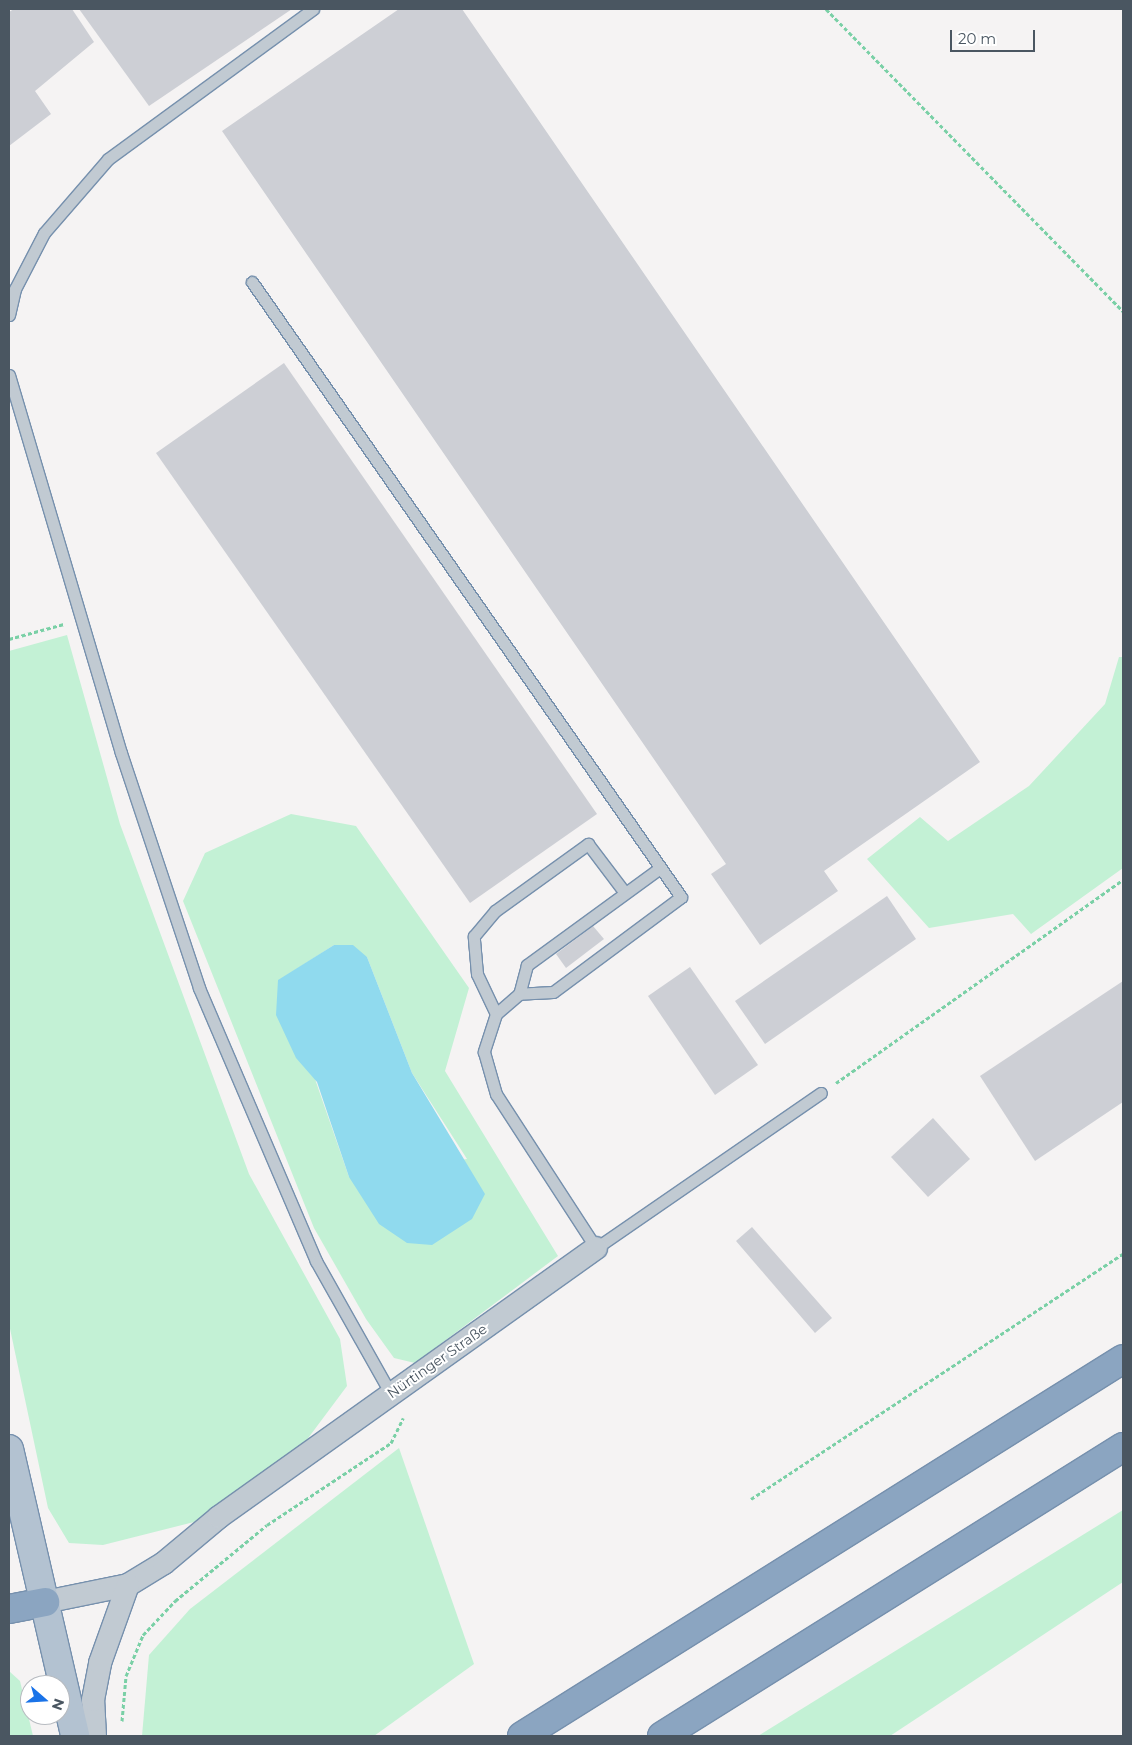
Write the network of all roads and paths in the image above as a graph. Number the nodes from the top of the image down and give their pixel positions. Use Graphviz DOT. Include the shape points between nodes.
graph roads {
  1 [pos="313,9"];
  2 [pos="826,9"];
  3 [pos="252,282"];
  4 [pos="1123,311"];
  5 [pos="9,315"];
  6 [pos="9,375"];
  7 [pos="82,619"];
  8 [pos="9,639"];
  9 [pos="660,868"];
  10 [pos="1123,880"];
  11 [pos="625,893"];
  12 [pos="519,994"];
  13 [pos="496,1014"];
  14 [pos="821,1093"];
  15 [pos="596,1248"];
  16 [pos="1123,1254"];
  17 [pos="1123,1359"];
  18 [pos="391,1394"];
  19 [pos="1123,1447"];
  20 [pos="9,1450"];
  21 [pos="750,1499"];
  22 [pos="128,1585"];
  23 [pos="45,1602"];
  24 [pos="9,1608"];
  25 [pos="121,1728"];
  26 [pos="75,1736"];
  27 [pos="95,1736"];
  28 [pos="522,1736"];
  29 [pos="662,1736"];
  1 -- 5 [label="lane" via="108,159 44,233 15,289"];
  2 -- 4 [label="path"];
  3 -- 9 [label="lane"];
  6 -- 7 [label="lane"];
  7 -- 8 [label="path"];
  7 -- 18 [label="lane" via="199,988 316,1261"];
  9 -- 11 [label="lane"];
  9 -- 12 [label="lane" via="681,897 553,992"];
  10 -- 14 [label="path"];
  11 -- 12 [label="lane" via="526,965"];
  11 -- 13 [label="lane" via="588,844 495,911 474,936 477,974"];
  12 -- 13 [label="lane"];
  13 -- 15 [label="lane" via="484,1052 496,1094"];
  14 -- 15 [label="lane, Nürtinger Straße"];
  15 -- 18 [label="street, Nürtinger Straße"];
  16 -- 21 [label="path"];
  17 -- 28 [label="highway"];
  18 -- 22 [label="street, Nürtinger Straße"];
  18 -- 25 [label="path" via="403,1418 391,1443 267,1525 175,1601 143,1635 126,1676"];
  19 -- 29 [label="highway"];
  20 -- 23 [label="main road"];
  22 -- 23 [label="street, Nürtinger Straße"];
  22 -- 27 [label="street" via="100,1663 93,1700"];
  23 -- 24 [label="highway"];
  23 -- 26 [label="main road"];
}
